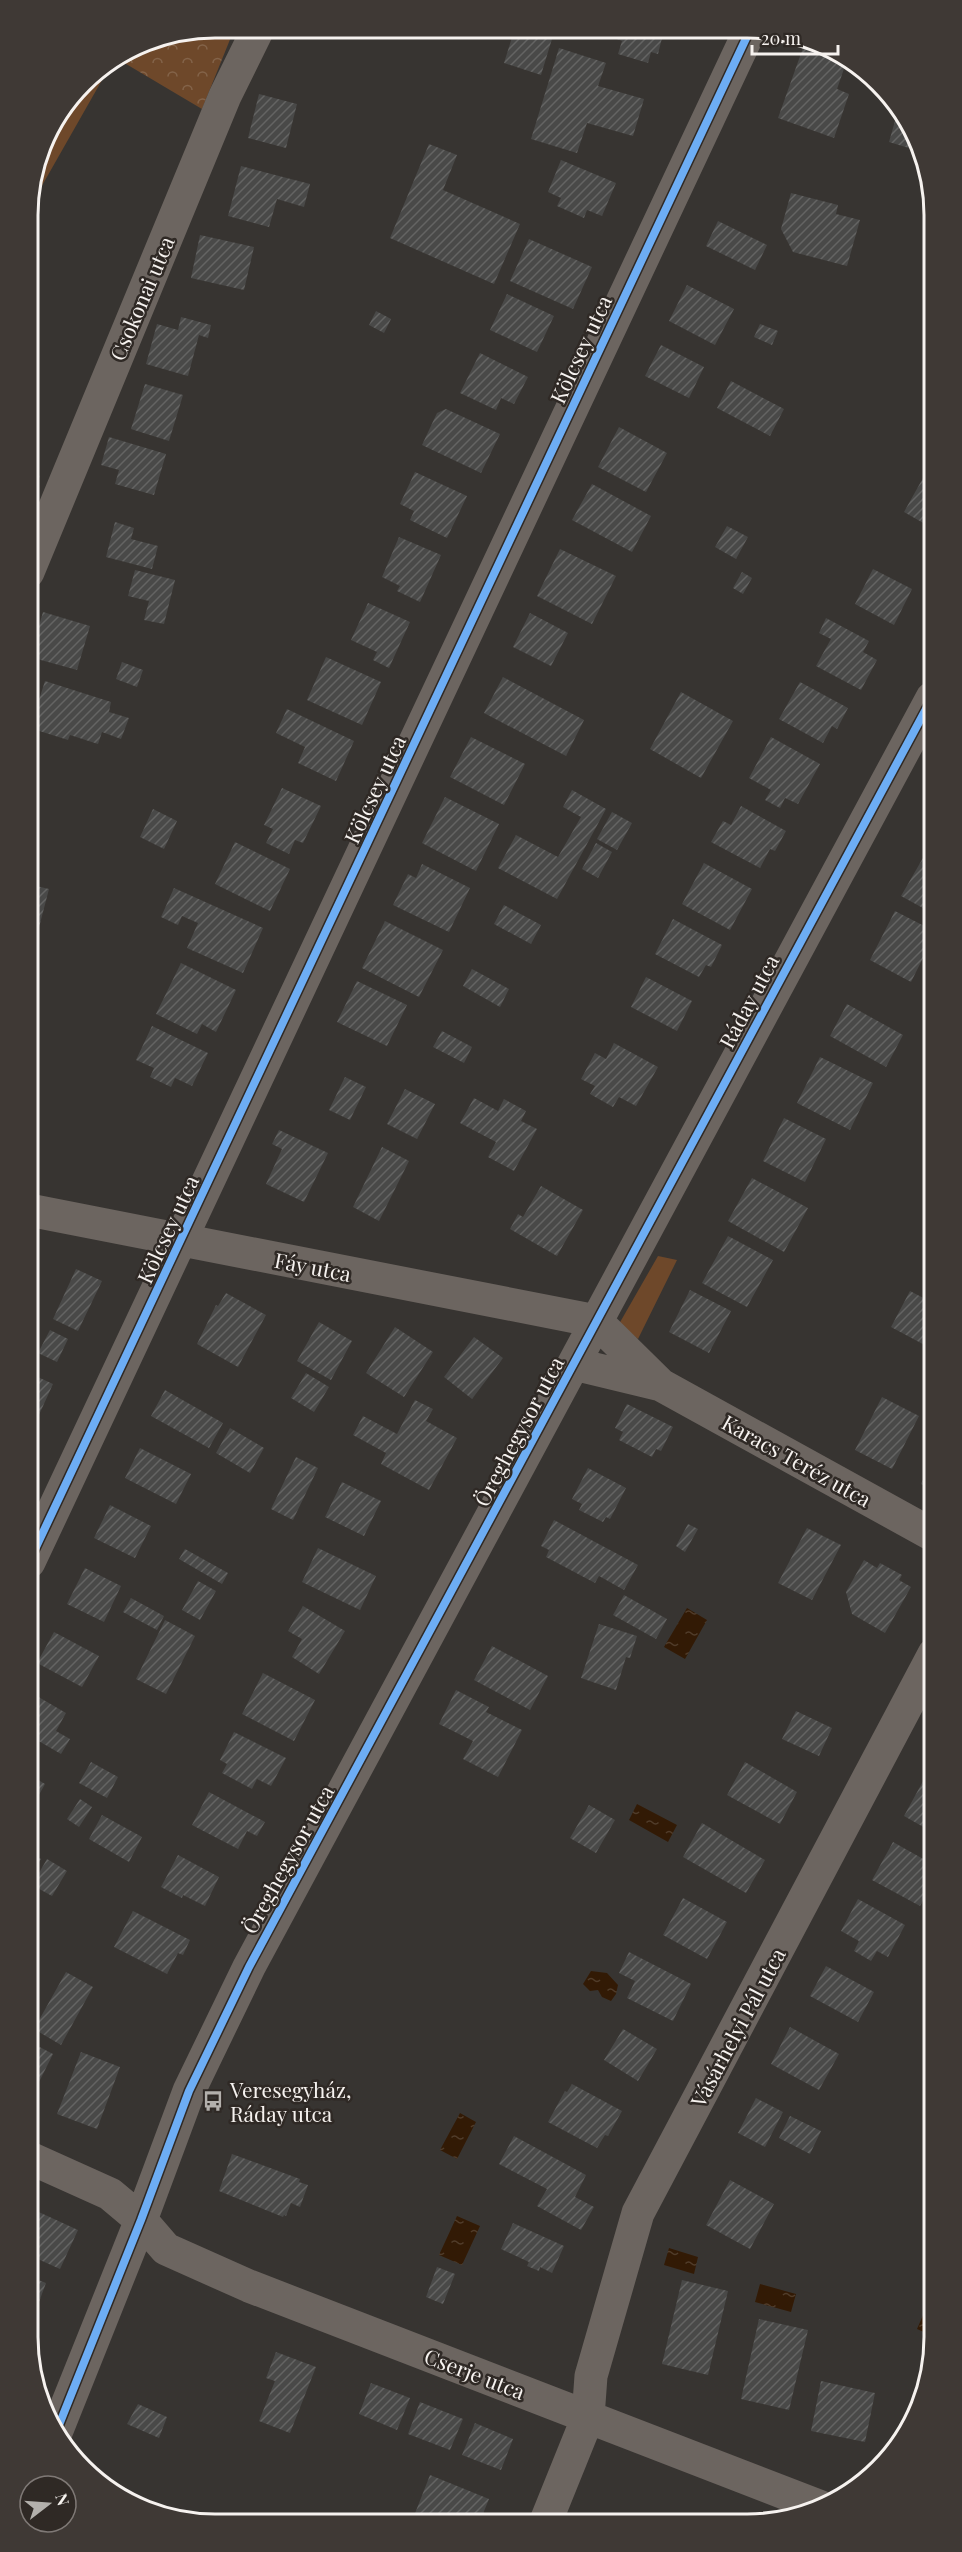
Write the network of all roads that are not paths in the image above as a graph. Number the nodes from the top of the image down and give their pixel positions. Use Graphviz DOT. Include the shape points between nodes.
graph roads {
  1 [pos="254,38"];
  2 [pos="746,38"];
  3 [pos="38,548"];
  4 [pos="924,713"];
  5 [pos="38,1212"];
  6 [pos="182,1240"];
  7 [pos="596,1321"];
  8 [pos="574,1364"];
  9 [pos="661,1384"];
  10 [pos="924,1530"];
  11 [pos="38,1543"];
  12 [pos="924,1673"];
  13 [pos="38,2162"];
  14 [pos="141,2220"];
  15 [pos="588,2417"];
  16 [pos="60,2423"];
  17 [pos="810,2503"];
  18 [pos="549,2514"];
  1 -- 3 [label="street, Csokonai utca" via="221,107"];
  2 -- 6 [label="street, Kölcsey utca"];
  4 -- 7 [label="street, Ráday utca"];
  5 -- 6 [label="street, Fáy utca"];
  6 -- 7 [label="street, Fáy utca"];
  6 -- 11 [label="street, Kölcsey utca"];
  7 -- 8 [label="street, Öreghegysor utca"];
  7 -- 9 [label="street, Karacs Teréz utca"];
  8 -- 9 [label="street, Karacs Teréz utca"];
  8 -- 14 [label="street, Öreghegysor utca" via="249,1967 189,2091"];
  9 -- 10 [label="street, Karacs Teréz utca"];
  12 -- 15 [label="street, Vásárhelyi Pál utca" via="638,2213 591,2376"];
  13 -- 14 [label="street, Cserje utca" via="110,2194"];
  14 -- 15 [label="street, Cserje utca" via="166,2249 176,2254"];
  14 -- 16 [label="street, Öreghegysor utca"];
  15 -- 17 [label="street, Cserje utca"];
  15 -- 18 [label="street, Vásárhelyi Pál utca"];
}
